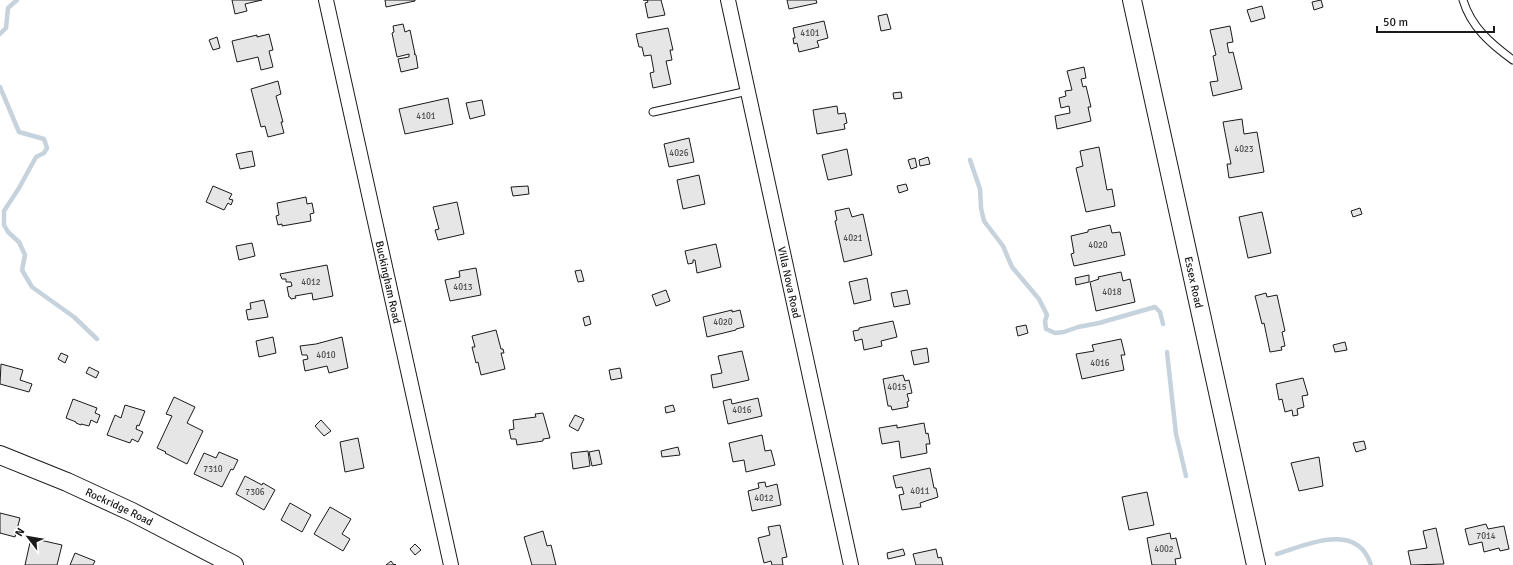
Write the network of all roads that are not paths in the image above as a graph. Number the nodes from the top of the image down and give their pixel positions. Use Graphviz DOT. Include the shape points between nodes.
graph roads {
  1 [pos="326,0"];
  2 [pos="728,0"];
  3 [pos="1132,0"];
  4 [pos="1463,0"];
  5 [pos="1513,60"];
  6 [pos="748,91"];
  7 [pos="653,112"];
  8 [pos="0,455"];
  9 [pos="234,565"];
  10 [pos="451,565"];
  11 [pos="851,565"];
  12 [pos="1256,565"];
  1 -- 10 [label="street, Buckingham Road"];
  2 -- 6 [label="street, Villa Nova Road"];
  3 -- 12 [label="street, Essex Road"];
  4 -- 5 [label="lane" via="1474,24 1485,38"];
  6 -- 7 [label="lane"];
  6 -- 11 [label="street, Villa Nova Road"];
  8 -- 9 [label="street, Rockridge Road" via="132,512"];
}
